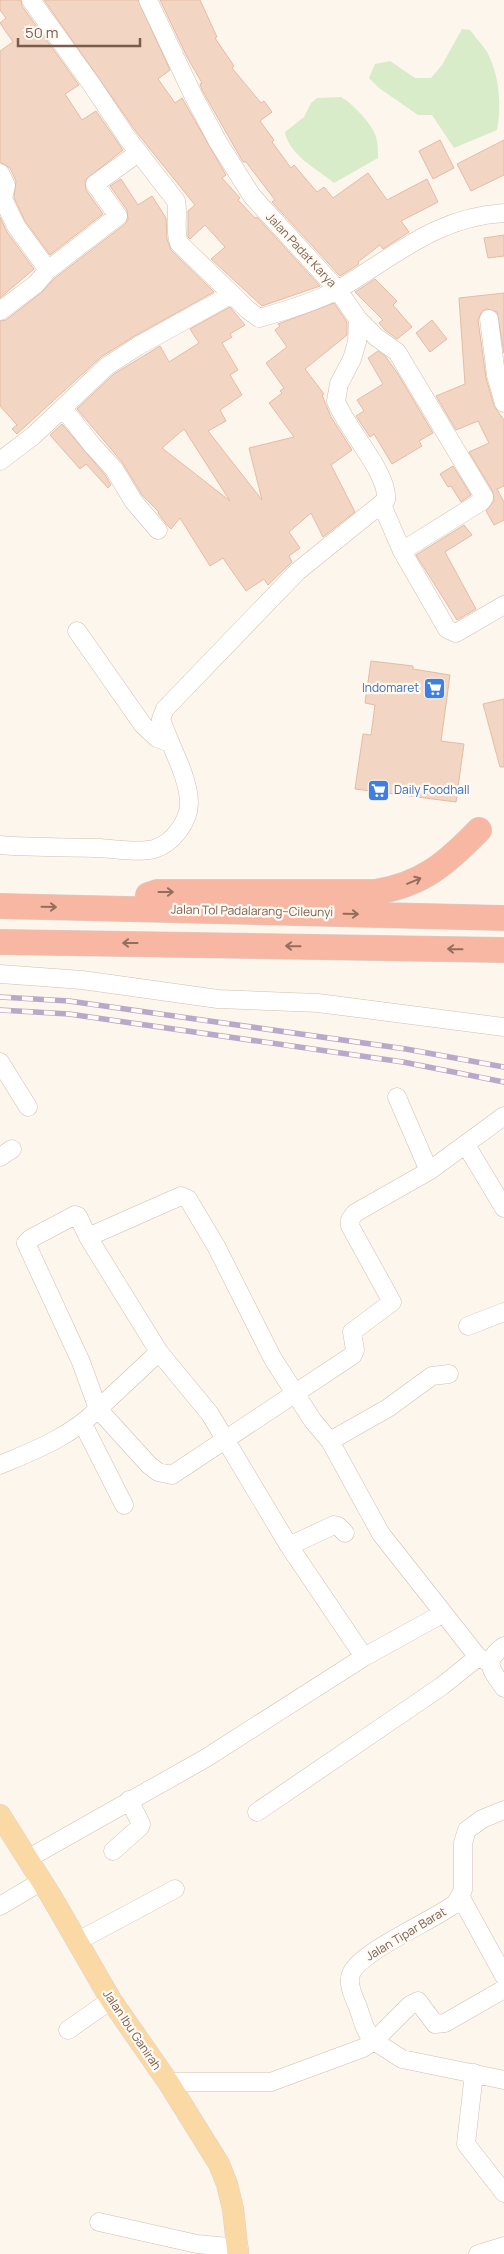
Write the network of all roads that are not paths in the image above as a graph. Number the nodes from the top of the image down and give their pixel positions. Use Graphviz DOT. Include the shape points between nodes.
graph roads {
  1 [pos="31,0"];
  2 [pos="148,0"];
  3 [pos="138,153"];
  4 [pos="0,173"];
  5 [pos="504,213"];
  6 [pos="48,270"];
  7 [pos="337,289"];
  8 [pos="232,294"];
  9 [pos="0,312"];
  10 [pos="358,319"];
  11 [pos="489,319"];
  12 [pos="504,403"];
  13 [pos="63,408"];
  14 [pos="0,461"];
  15 [pos="382,505"];
  16 [pos="158,530"];
  17 [pos="402,550"];
  18 [pos="504,605"];
  19 [pos="78,630"];
  20 [pos="170,743"];
  21 [pos="479,830"];
  22 [pos="0,845"];
  23 [pos="0,906"];
  24 [pos="102,908"];
  25 [pos="504,918"];
  26 [pos="0,942"];
  27 [pos="504,950"];
  28 [pos="0,974"];
  29 [pos="504,1027"];
  30 [pos="0,1062"];
  31 [pos="397,1097"];
  32 [pos="28,1107"];
  33 [pos="504,1116"];
  34 [pos="466,1146"];
  35 [pos="429,1171"];
  36 [pos="504,1208"];
  37 [pos="88,1237"];
  38 [pos="504,1312"];
  39 [pos="468,1326"];
  40 [pos="159,1352"];
  41 [pos="450,1374"];
  42 [pos="294,1393"];
  43 [pos="98,1409"];
  44 [pos="83,1424"];
  45 [pos="225,1441"];
  46 [pos="330,1442"];
  47 [pos="0,1465"];
  48 [pos="124,1505"];
  49 [pos="345,1533"];
  50 [pos="289,1546"];
  51 [pos="442,1614"];
  52 [pos="504,1646"];
  53 [pos="364,1658"];
  54 [pos="484,1660"];
  55 [pos="504,1688"];
  56 [pos="130,1800"];
  57 [pos="504,1810"];
  58 [pos="257,1812"];
  59 [pos="0,1815"];
  60 [pos="113,1851"];
  61 [pos="28,1859"];
  62 [pos="42,1881"];
  63 [pos="175,1889"];
  64 [pos="460,1896"];
  65 [pos="0,1906"];
  66 [pos="78,1941"];
  67 [pos="504,1976"];
  68 [pos="504,1989"];
  69 [pos="111,2000"];
  70 [pos="68,2030"];
  71 [pos="374,2041"];
  72 [pos="474,2073"];
  73 [pos="504,2080"];
  74 [pos="168,2082"];
  75 [pos="504,2193"];
  76 [pos="99,2222"];
  77 [pos="504,2246"];
  78 [pos="239,2251"];
  79 [pos="482,2253"];
  1 -- 3 [label="street"];
  2 -- 7 [label="street, Jalan Padat Karya" via="193,95 252,196"];
  3 -- 6 [label="street" via="95,184 118,216"];
  3 -- 8 [label="street" via="176,201 179,243"];
  4 -- 6 [label="street" via="6,185 3,199 16,226"];
  5 -- 7 [label="street" via="462,220 416,239"];
  6 -- 9 [label="street" via="36,284"];
  7 -- 8 [label="street" via="260,318"];
  7 -- 10 [label="street, Jalan Padat Karya"];
  8 -- 13 [label="street" via="115,361"];
  10 -- 15 [label="street" via="357,342 339,384 336,402 380,476 387,494"];
  10 -- 17 [label="street, Jalan Padat Karya" via="397,352 484,497"];
  11 -- 12 [label="street" via="496,375"];
  13 -- 14 [label="street"];
  13 -- 16 [label="street" via="114,469 134,502"];
  15 -- 17 [label="street"];
  15 -- 20 [label="street" via="298,571 165,709 162,719"];
  17 -- 18 [label="street" via="447,629 452,632 463,630"];
  19 -- 20 [label="street" via="143,725 157,738"];
  20 -- 22 [label="street" via="189,802 187,816 168,842 153,849"];
  24 -- 21 [label="highway, one-way" via="157,892 375,892 395,889 430,875"];
  23 -- 24 [label="highway, Jalan Tol Padalarang–Cileunyi, one-way"];
  24 -- 25 [label="highway, Jalan Tol Padalarang–Cileunyi, one-way"];
  27 -- 26 [label="highway, one-way"];
  28 -- 29 [label="street" via="82,980 218,999 318,1003"];
  30 -- 32 [label="street"];
  31 -- 35 [label="street"];
  33 -- 34 [label="street"];
  34 -- 35 [label="street"];
  34 -- 36 [label="street"];
  35 -- 42 [label="street" via="356,1213 350,1220 350,1226 392,1303 352,1332 353,1355"];
  37 -- 40 [label="street"];
  37 -- 42 [label="street" via="181,1196 188,1199"];
  37 -- 43 [label="street" via="75,1214 26,1243 81,1362"];
  38 -- 39 [label="street"];
  40 -- 43 [label="street"];
  40 -- 45 [label="street" via="210,1414"];
  41 -- 46 [label="street" via="432,1376 388,1408"];
  42 -- 45 [label="street"];
  42 -- 46 [label="street"];
  43 -- 44 [label="street"];
  43 -- 45 [label="street" via="149,1465 166,1475 172,1475"];
  44 -- 47 [label="street" via="59,1439"];
  44 -- 48 [label="street"];
  45 -- 50 [label="street"];
  46 -- 51 [label="street" via="382,1534"];
  49 -- 50 [label="street" via="334,1525"];
  50 -- 53 [label="street"];
  51 -- 53 [label="street"];
  51 -- 54 [label="street"];
  52 -- 54 [label="street"];
  53 -- 56 [label="street" via="206,1758"];
  54 -- 55 [label="street"];
  54 -- 58 [label="street"];
  56 -- 60 [label="street" via="140,1828"];
  56 -- 61 [label="street"];
  57 -- 64 [label="street" via="482,1819 467,1830 463,1843"];
  59 -- 61 [label="main road, Jalan Ibu Ganirah"];
  61 -- 62 [label="main road, Jalan Ibu Ganirah"];
  62 -- 65 [label="street"];
  62 -- 66 [label="main road, Jalan Ibu Ganirah"];
  63 -- 66 [label="street"];
  64 -- 67 [label="street"];
  64 -- 71 [label="street, Jalan Tipar Barat" via="450,1908 370,1954 351,1973 349,1981 369,2037"];
  66 -- 69 [label="main road, Jalan Ibu Ganirah"];
  68 -- 71 [label="street" via="445,2023 435,2024 418,2001"];
  69 -- 70 [label="street"];
  69 -- 74 [label="main road, Jalan Ibu Ganirah"];
  71 -- 72 [label="street" via="402,2059"];
  71 -- 74 [label="street" via="270,2082"];
  72 -- 73 [label="street"];
  72 -- 75 [label="street" via="466,2144"];
  74 -- 78 [label="main road, Jalan Ibu Ganirah" via="218,2164 231,2200"];
  76 -- 78 [label="street"];
  77 -- 79 [label="street"];
}
